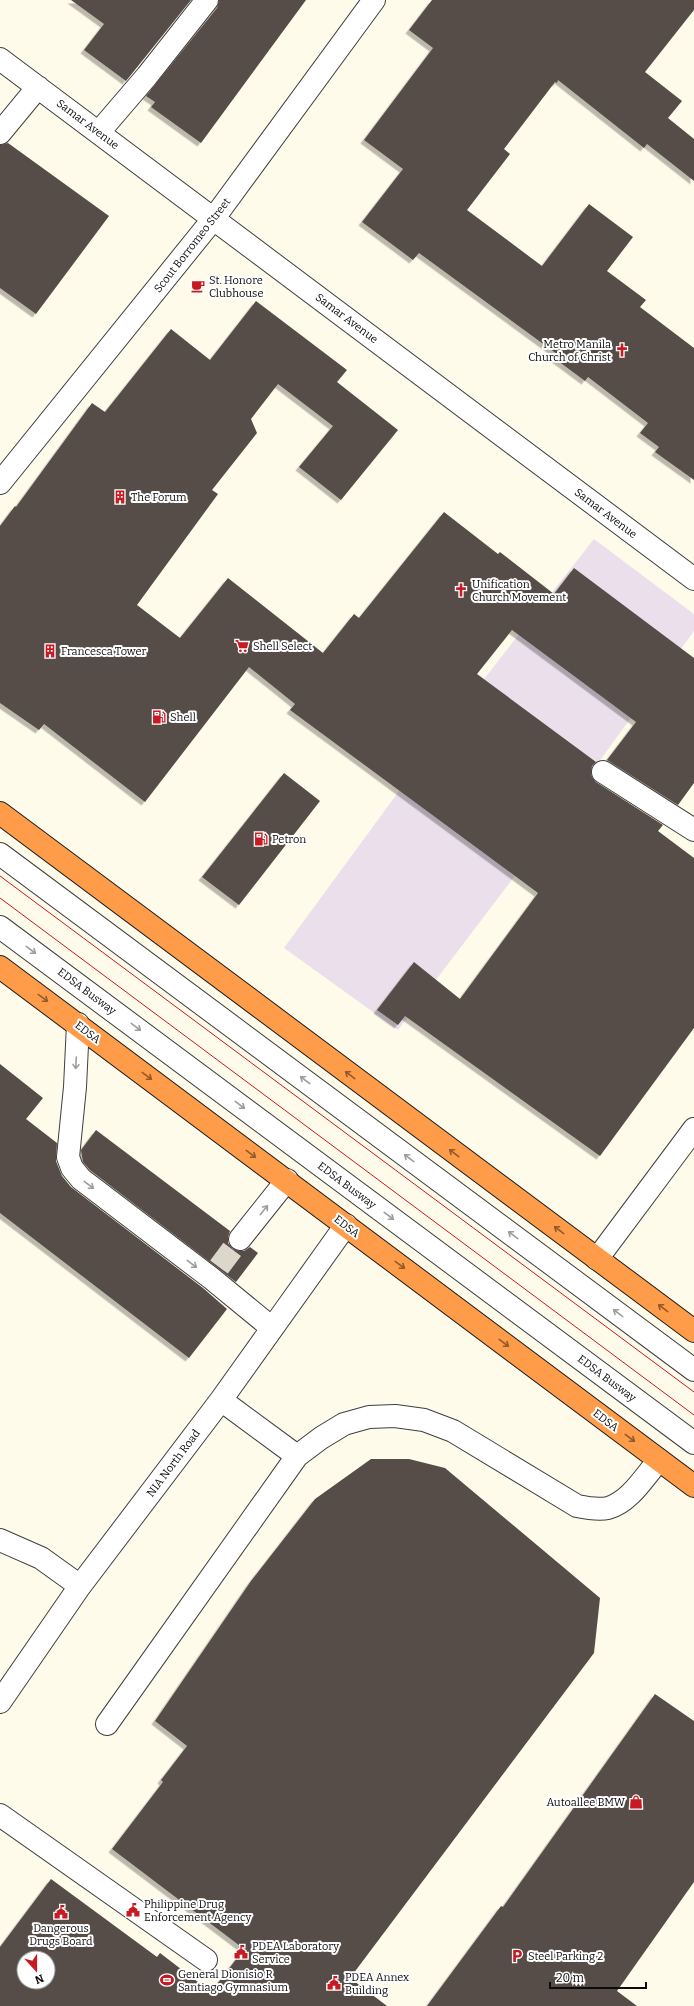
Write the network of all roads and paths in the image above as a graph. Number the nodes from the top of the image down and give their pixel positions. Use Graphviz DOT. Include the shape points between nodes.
graph roads {
  1 [pos="207,0"];
  2 [pos="374,0"];
  3 [pos="0,59"];
  4 [pos="38,87"];
  5 [pos="98,132"];
  6 [pos="0,133"];
  7 [pos="214,218"];
  8 [pos="0,483"];
  9 [pos="694,579"];
  10 [pos="603,772"];
  11 [pos="0,813"];
  12 [pos="694,830"];
  13 [pos="0,854"];
  14 [pos="0,926"];
  15 [pos="0,967"];
  16 [pos="78,1024"];
  17 [pos="694,1129"];
  18 [pos="287,1180"];
  19 [pos="346,1225"];
  20 [pos="240,1239"];
  21 [pos="597,1259"];
  22 [pos="272,1328"];
  23 [pos="694,1331"];
  24 [pos="694,1370"];
  25 [pos="221,1400"];
  26 [pos="694,1443"];
  27 [pos="297,1456"];
  28 [pos="659,1460"];
  29 [pos="694,1486"];
  30 [pos="0,1540"];
  31 [pos="80,1586"];
  32 [pos="0,1702"];
  33 [pos="107,1724"];
  34 [pos="0,1816"];
  35 [pos="206,1960"];
  1 -- 5 [label="street" via="147,76"];
  2 -- 7 [label="street, Scout Borromeo Street"];
  3 -- 4 [label="street, Samar Avenue"];
  4 -- 5 [label="street, Samar Avenue"];
  4 -- 6 [label="street"];
  5 -- 7 [label="street, Samar Avenue"];
  7 -- 8 [label="street, Scout Borromeo Street"];
  7 -- 9 [label="street, Samar Avenue"];
  10 -- 12 [label="street"];
  21 -- 11 [label="highway, one-way"];
  24 -- 13 [label="street, one-way"];
  14 -- 26 [label="street, EDSA Busway, one-way"];
  15 -- 16 [label="highway, EDSA, one-way"];
  16 -- 18 [label="highway, EDSA, one-way"];
  16 -- 22 [label="street, one-way" via="68,1157 72,1168 81,1179 215,1273"];
  17 -- 21 [label="street"];
  18 -- 19 [label="highway, EDSA"];
  20 -- 18 [label="street, one-way"];
  19 -- 22 [label="street, NIA North Road"];
  19 -- 28 [label="highway, EDSA, one-way"];
  23 -- 21 [label="highway, one-way"];
  22 -- 25 [label="street, NIA North Road"];
  25 -- 27 [label="street"];
  25 -- 31 [label="street, NIA North Road"];
  27 -- 28 [label="street" via="344,1424 369,1417 395,1416 424,1420 453,1431 577,1506 595,1509 609,1508 624,1499"];
  27 -- 33 [label="street"];
  28 -- 29 [label="highway, EDSA"];
  30 -- 31 [label="street" via="41,1558"];
  31 -- 32 [label="street, NIA North Road"];
  34 -- 35 [label="street"];
}
